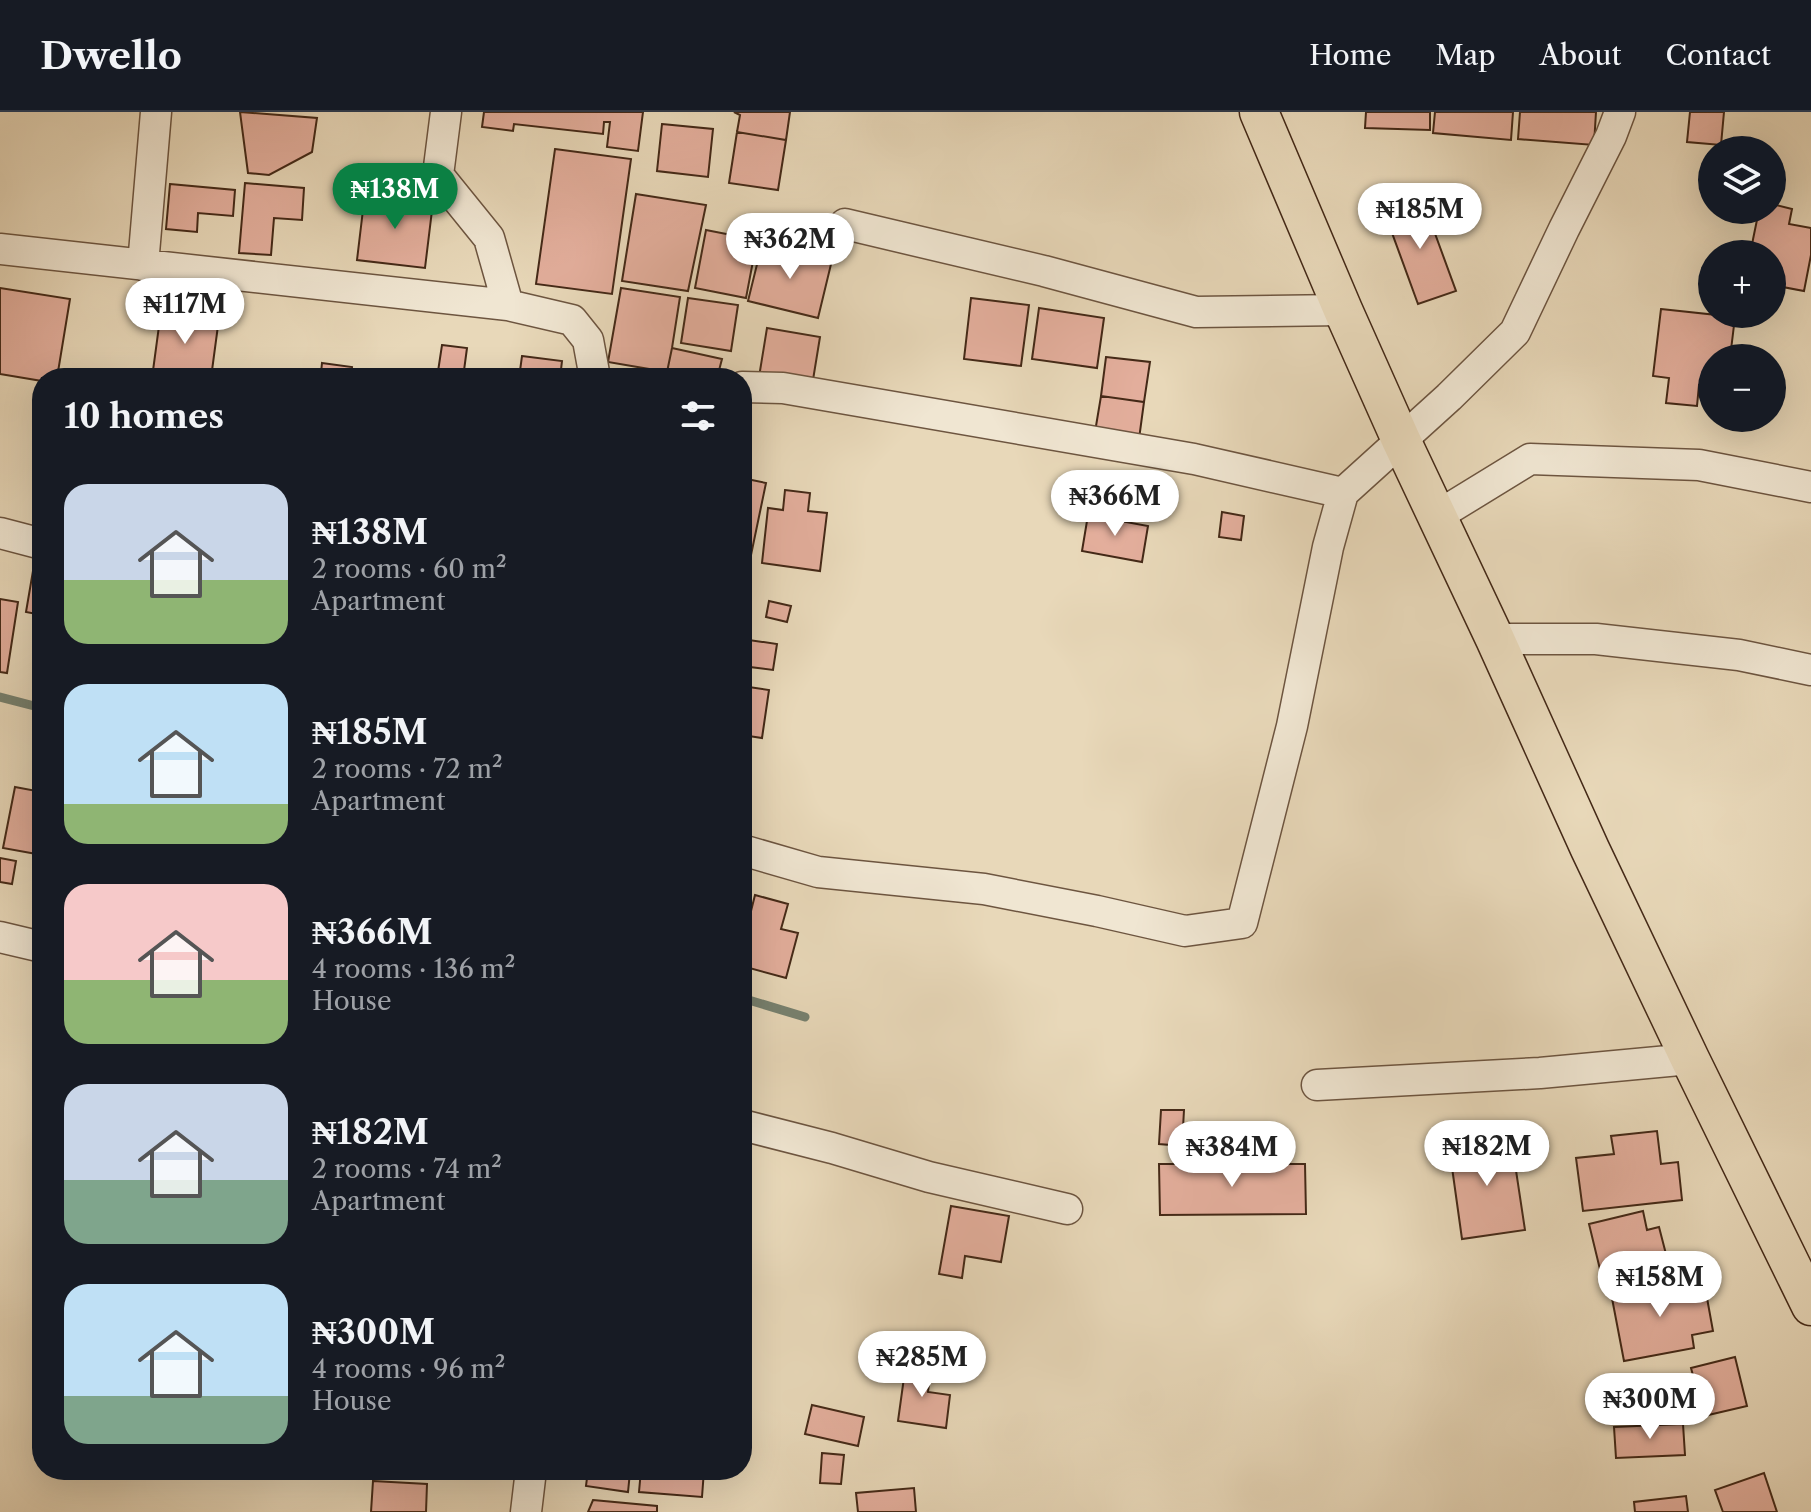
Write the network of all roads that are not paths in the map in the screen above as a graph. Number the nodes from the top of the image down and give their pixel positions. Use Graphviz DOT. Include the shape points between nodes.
graph roads {
  1 [pos="156,112"];
  2 [pos="446,112"];
  3 [pos="1259,112"];
  4 [pos="1620,112"];
  5 [pos="845,224"];
  6 [pos="0,249"];
  7 [pos="143,265"];
  8 [pos="508,305"];
  9 [pos="1343,310"];
  10 [pos="593,368"];
  11 [pos="752,387"];
  12 [pos="1401,440"];
  13 [pos="1811,487"];
  14 [pos="1343,493"];
  15 [pos="1437,516"];
  16 [pos="0,533"];
  17 [pos="32,541"];
  18 [pos="1495,639"];
  19 [pos="1811,670"];
  20 [pos="752,853"];
  21 [pos="0,937"];
  22 [pos="32,945"];
  23 [pos="1690,1059"];
  24 [pos="1317,1085"];
  25 [pos="752,1128"];
  26 [pos="1067,1209"];
  27 [pos="1811,1306"];
  28 [pos="530,1480"];
  29 [pos="526,1512"];
  1 -- 7 [label="street"];
  2 -- 8 [label="street" via="438,175 489,238"];
  3 -- 9 [label="main road"];
  4 -- 12 [label="street" via="1515,332"];
  5 -- 9 [label="street" via="1196,312"];
  6 -- 7 [label="street"];
  7 -- 8 [label="street"];
  8 -- 10 [label="street" via="572,320 588,340"];
  9 -- 12 [label="main road"];
  11 -- 14 [label="street" via="783,388 1194,459"];
  12 -- 14 [label="street"];
  12 -- 15 [label="main road"];
  13 -- 15 [label="street" via="1699,465 1530,459"];
  14 -- 20 [label="street" via="1242,923 1185,931 984,889 818,872"];
  15 -- 18 [label="main road"];
  16 -- 17 [label="street"];
  18 -- 19 [label="street" via="1596,639 1739,655"];
  18 -- 23 [label="main road"];
  21 -- 22 [label="street"];
  23 -- 24 [label="street"];
  23 -- 27 [label="main road"];
  25 -- 26 [label="street"];
  28 -- 29 [label="street"];
}
